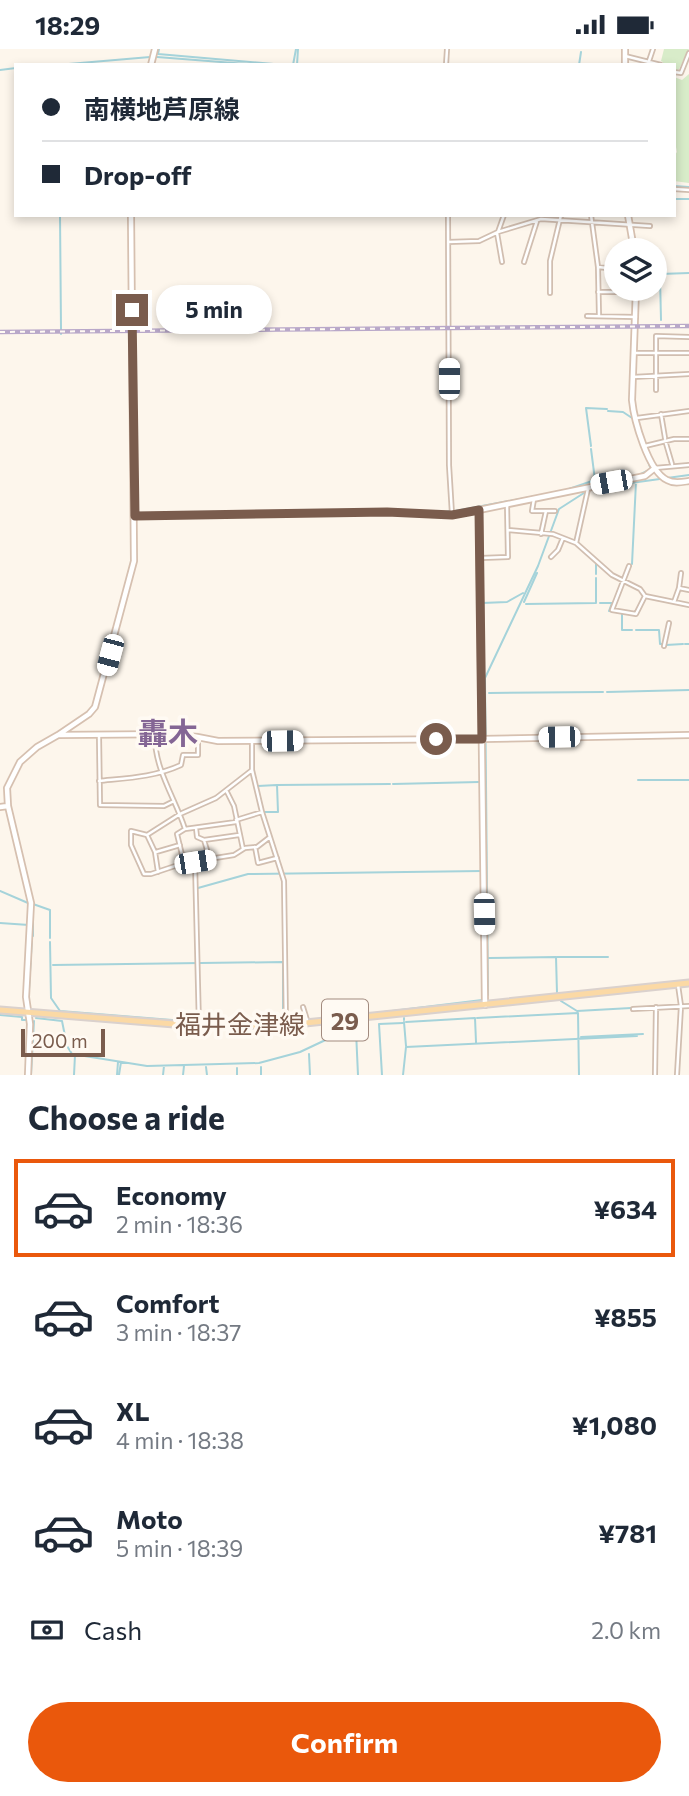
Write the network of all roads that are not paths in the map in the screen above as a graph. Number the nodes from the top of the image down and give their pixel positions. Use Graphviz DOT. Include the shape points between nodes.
graph roads {
  1 [pos="625,49"];
  2 [pos="653,49"];
  3 [pos="689,53"];
  4 [pos="625,56"];
  5 [pos="649,61"];
  6 [pos="625,63"];
  7 [pos="655,63"];
  8 [pos="676,72"];
  9 [pos="131,217"];
  10 [pos="447,217"];
  11 [pos="503,217"];
  12 [pos="560,217"];
  13 [pos="591,217"];
  14 [pos="628,217"];
  15 [pos="540,218"];
  16 [pos="559,221"];
  17 [pos="591,224"];
  18 [pos="630,226"];
  19 [pos="650,226"];
  20 [pos="498,232"];
  21 [pos="632,238"];
  22 [pos="448,242"];
  23 [pos="502,262"];
  24 [pos="524,262"];
  25 [pos="598,267"];
  26 [pos="604,268"];
  27 [pos="598,292"];
  28 [pos="604,292"];
  29 [pos="550,293"];
  30 [pos="636,301"];
  31 [pos="586,316"];
  32 [pos="599,316"];
  33 [pos="636,317"];
  34 [pos="689,337"];
  35 [pos="635,353"];
  36 [pos="656,353"];
  37 [pos="689,353"];
  38 [pos="689,374"];
  39 [pos="656,376"];
  40 [pos="634,377"];
  41 [pos="656,390"];
  42 [pos="689,411"];
  43 [pos="661,414"];
  44 [pos="636,418"];
  45 [pos="689,439"];
  46 [pos="665,440"];
  47 [pos="645,446"];
  48 [pos="673,465"];
  49 [pos="689,465"];
  50 [pos="655,468"];
  51 [pos="689,481"];
  52 [pos="589,486"];
  53 [pos="534,499"];
  54 [pos="508,504"];
  55 [pos="479,510"];
  56 [pos="546,511"];
  57 [pos="555,511"];
  58 [pos="452,515"];
  59 [pos="135,516"];
  60 [pos="508,530"];
  61 [pos="541,534"];
  62 [pos="563,538"];
  63 [pos="576,543"];
  64 [pos="551,557"];
  65 [pos="479,558"];
  66 [pos="629,566"];
  67 [pos="681,573"];
  68 [pos="623,583"];
  69 [pos="679,588"];
  70 [pos="689,590"];
  71 [pos="645,596"];
  72 [pos="674,602"];
  73 [pos="689,605"];
  74 [pos="669,623"];
  75 [pos="664,646"];
  76 [pos="58,735"];
  77 [pos="155,735"];
  78 [pos="689,735"];
  79 [pos="99,736"];
  80 [pos="198,738"];
  81 [pos="484,738"];
  82 [pos="252,741"];
  83 [pos="252,770"];
  84 [pos="163,772"];
  85 [pos="99,781"];
  86 [pos="226,791"];
  87 [pos="174,801"];
  88 [pos="8,806"];
  89 [pos="0,807"];
  90 [pos="262,812"];
  91 [pos="180,814"];
  92 [pos="236,821"];
  93 [pos="196,828"];
  94 [pos="185,829"];
  95 [pos="146,835"];
  96 [pos="239,835"];
  97 [pos="270,837"];
  98 [pos="204,840"];
  99 [pos="180,845"];
  100 [pos="255,847"];
  101 [pos="243,849"];
  102 [pos="155,852"];
  103 [pos="276,858"];
  104 [pos="210,860"];
  105 [pos="195,862"];
  106 [pos="184,863"];
  107 [pos="158,873"];
  108 [pos="689,983"];
  109 [pos="678,985"];
  110 [pos="485,1005"];
  111 [pos="681,1006"];
  112 [pos="689,1006"];
  113 [pos="303,1007"];
  114 [pos="656,1007"];
  115 [pos="633,1009"];
  116 [pos="0,1010"];
  117 [pos="28,1013"];
  118 [pos="307,1024"];
  119 [pos="199,1025"];
  120 [pos="286,1025"];
  121 [pos="28,1075"];
  122 [pos="655,1075"];
  123 [pos="677,1075"];
  1 -- 4 [label="street"];
  2 -- 5 [label="street"];
  3 -- 8 [label="street" via="681,72"];
  4 -- 5 [label="street"];
  4 -- 6 [label="street"];
  5 -- 7 [label="street"];
  9 -- 59 [label="street"];
  10 -- 22 [label="street"];
  11 -- 20 [label="street"];
  12 -- 16 [label="street"];
  13 -- 17 [label="street"];
  14 -- 18 [label="street"];
  15 -- 16 [label="street"];
  15 -- 20 [label="street"];
  15 -- 24 [label="street"];
  16 -- 17 [label="street"];
  16 -- 29 [label="street" via="550,261"];
  17 -- 18 [label="street"];
  17 -- 25 [label="street"];
  18 -- 19 [label="street"];
  18 -- 21 [label="street"];
  20 -- 22 [label="street" via="479,241"];
  20 -- 23 [label="street"];
  22 -- 58 [label="street"];
  25 -- 26 [label="street"];
  25 -- 27 [label="street"];
  27 -- 28 [label="street"];
  27 -- 32 [label="street"];
  30 -- 33 [label="street"];
  31 -- 32 [label="street"];
  32 -- 33 [label="street"];
  33 -- 35 [label="street"];
  34 -- 36 [label="street" via="656,337"];
  35 -- 36 [label="street"];
  35 -- 40 [label="street"];
  36 -- 37 [label="street"];
  36 -- 39 [label="street"];
  38 -- 39 [label="street"];
  39 -- 40 [label="street"];
  39 -- 41 [label="street"];
  40 -- 44 [label="street"];
  42 -- 43 [label="street"];
  43 -- 44 [label="street"];
  43 -- 46 [label="street"];
  44 -- 47 [label="street"];
  45 -- 46 [label="street"];
  46 -- 47 [label="street"];
  46 -- 48 [label="street"];
  47 -- 50 [label="street"];
  48 -- 49 [label="street"];
  48 -- 50 [label="street"];
  50 -- 51 [label="street" via="668,481"];
  50 -- 52 [label="street" via="645,476"];
  52 -- 53 [label="street"];
  52 -- 63 [label="street"];
  53 -- 54 [label="street"];
  53 -- 56 [label="street" via="532,511"];
  54 -- 55 [label="street"];
  54 -- 60 [label="street"];
  55 -- 58 [label="street"];
  55 -- 65 [label="street"];
  56 -- 57 [label="street"];
  56 -- 61 [label="street"];
  58 -- 59 [label="street"];
  59 -- 76 [label="street" via="134,561 95,707"];
  60 -- 61 [label="street"];
  60 -- 65 [label="street" via="508,557"];
  61 -- 62 [label="street"];
  62 -- 63 [label="street"];
  62 -- 64 [label="street"];
  63 -- 68 [label="street"];
  65 -- 81 [label="street"];
  66 -- 68 [label="street"];
  67 -- 69 [label="street"];
  68 -- 71 [label="street"];
  68 -- 71 [label="street" via="612,610 636,614"];
  69 -- 70 [label="street"];
  69 -- 72 [label="street"];
  71 -- 72 [label="street"];
  72 -- 73 [label="street"];
  74 -- 75 [label="street"];
  76 -- 79 [label="street"];
  76 -- 88 [label="street" via="20,762 7,788"];
  77 -- 79 [label="street"];
  77 -- 80 [label="street"];
  77 -- 84 [label="street"];
  78 -- 81 [label="street"];
  79 -- 85 [label="street"];
  80 -- 82 [label="street"];
  80 -- 84 [label="street" via="198,755 183,755 181,765"];
  81 -- 82 [label="street"];
  81 -- 110 [label="street"];
  82 -- 83 [label="street"];
  83 -- 86 [label="street"];
  83 -- 90 [label="street"];
  84 -- 85 [label="street"];
  84 -- 87 [label="street"];
  85 -- 87 [label="street" via="100,806 164,806"];
  86 -- 91 [label="street"];
  86 -- 92 [label="street"];
  87 -- 91 [label="street"];
  88 -- 89 [label="street"];
  88 -- 117 [label="street" via="31,903"];
  90 -- 92 [label="street"];
  90 -- 97 [label="street"];
  91 -- 94 [label="street"];
  91 -- 95 [label="street"];
  92 -- 93 [label="street"];
  92 -- 96 [label="street"];
  93 -- 94 [label="street"];
  93 -- 98 [label="street" via="197,837"];
  94 -- 99 [label="street" via="177,834"];
  95 -- 102 [label="street"];
  95 -- 107 [label="street" via="131,831 131,845 144,874"];
  96 -- 98 [label="street"];
  96 -- 101 [label="street"];
  97 -- 100 [label="street"];
  97 -- 103 [label="street"];
  98 -- 104 [label="street"];
  99 -- 102 [label="street"];
  99 -- 106 [label="street"];
  100 -- 101 [label="street"];
  100 -- 103 [label="street" via="258,863"];
  101 -- 104 [label="street"];
  102 -- 107 [label="street"];
  103 -- 120 [label="street" via="284,881"];
  104 -- 105 [label="street"];
  105 -- 106 [label="street"];
  105 -- 119 [label="street"];
  106 -- 107 [label="street"];
  108 -- 109 [label="main road, 福井金津線 / 29"];
  109 -- 110 [label="main road, 福井金津線 / 29"];
  109 -- 111 [label="street"];
  110 -- 118 [label="main road, 福井金津線 / 29"];
  111 -- 112 [label="street"];
  111 -- 114 [label="street"];
  111 -- 123 [label="street"];
  113 -- 118 [label="street"];
  114 -- 115 [label="street"];
  114 -- 122 [label="street"];
  116 -- 117 [label="main road, 福井金津線 / 29"];
  117 -- 119 [label="main road, 福井金津線 / 29"];
  117 -- 121 [label="street"];
  118 -- 120 [label="main road, 福井金津線 / 29"];
  119 -- 120 [label="main road, 福井金津線 / 29"];
}
